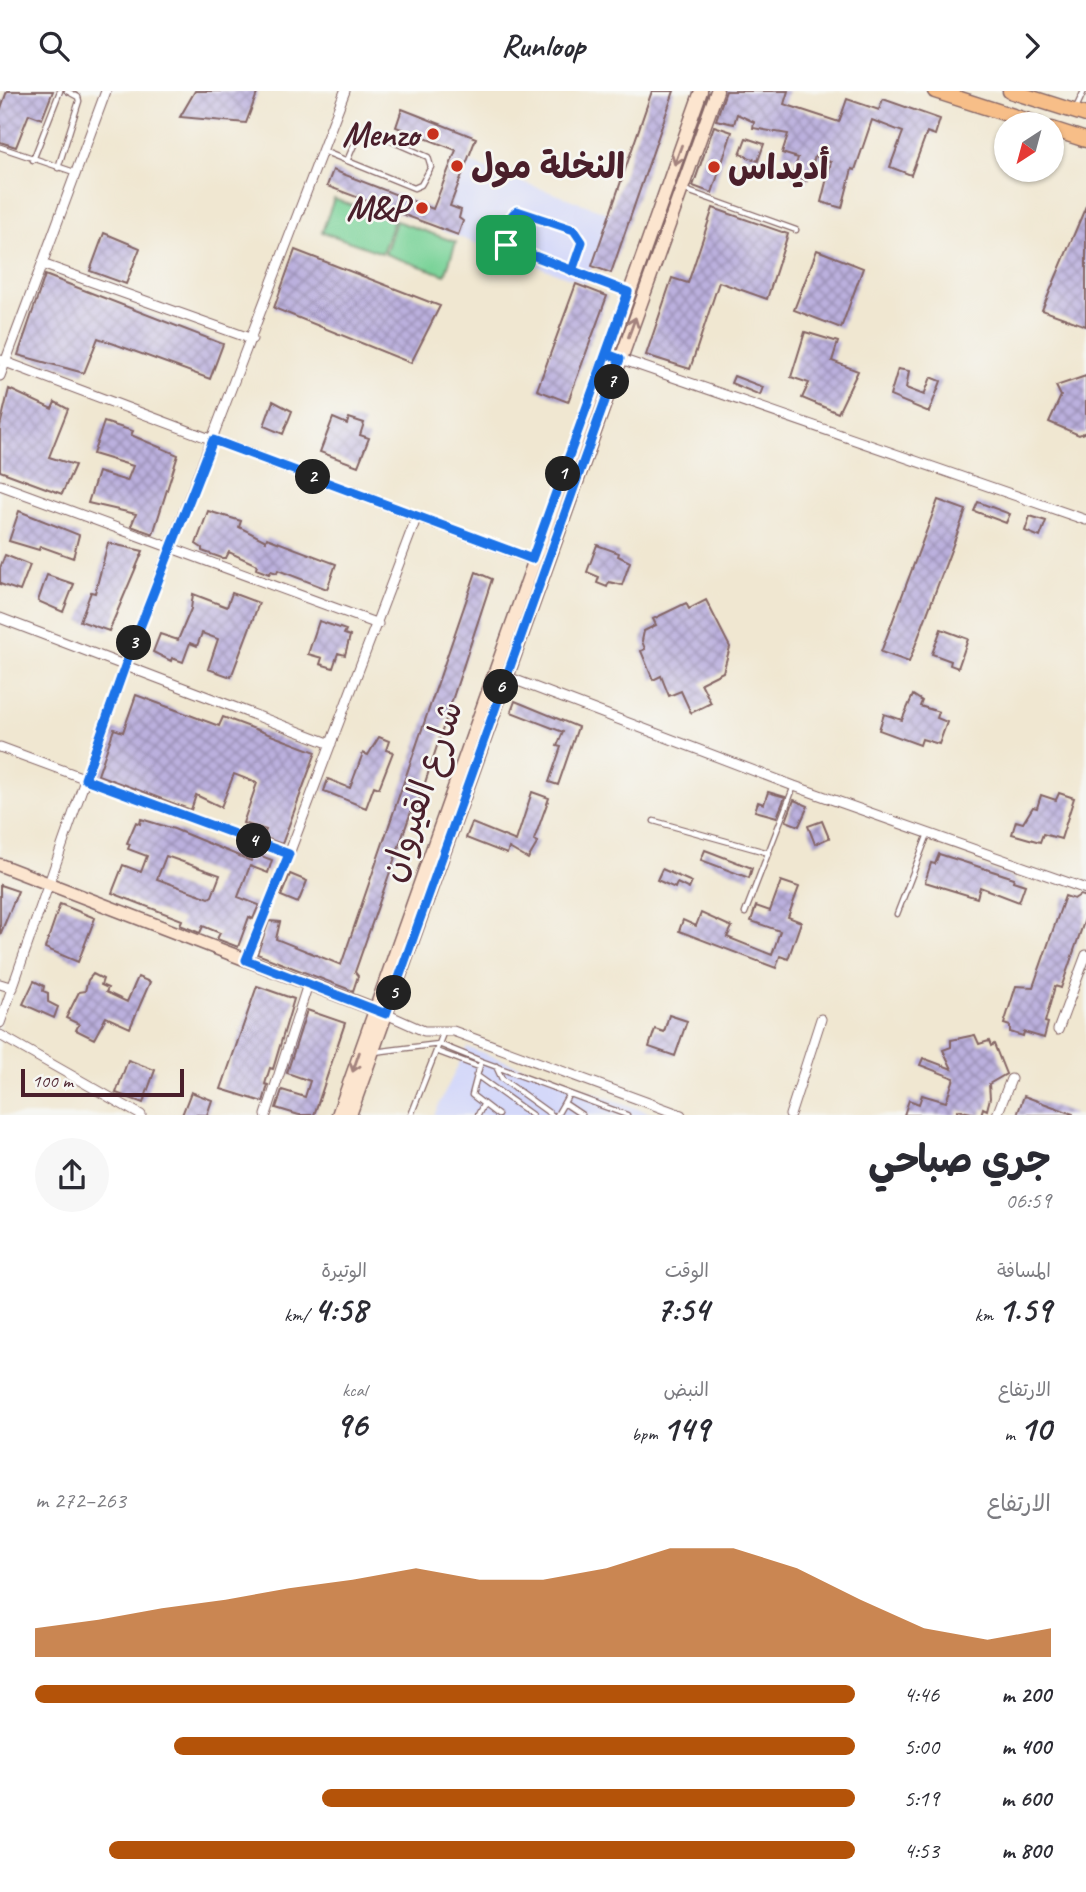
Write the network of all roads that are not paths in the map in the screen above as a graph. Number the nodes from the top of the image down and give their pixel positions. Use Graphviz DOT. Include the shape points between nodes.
graph roads {
  1 [pos="61,91"];
  2 [pos="67,91"];
  3 [pos="106,91"];
  4 [pos="345,91"];
  5 [pos="701,91"];
  6 [pos="717,91"];
  7 [pos="935,91"];
  8 [pos="1084,91"];
  9 [pos="1023,93"];
  10 [pos="1052,97"];
  11 [pos="1001,112"];
  12 [pos="1080,114"];
  13 [pos="1064,133"];
  14 [pos="1086,140"];
  15 [pos="0,148"];
  16 [pos="321,151"];
  17 [pos="33,160"];
  18 [pos="347,161"];
  19 [pos="58,168"];
  20 [pos="75,173"];
  21 [pos="681,188"];
  22 [pos="796,230"];
  23 [pos="42,264"];
  24 [pos="572,271"];
  25 [pos="628,292"];
  26 [pos="252,339"];
  27 [pos="607,354"];
  28 [pos="620,359"];
  29 [pos="3,361"];
  30 [pos="0,376"];
  31 [pos="213,440"];
  32 [pos="0,485"];
  33 [pos="417,516"];
  34 [pos="1086,520"];
  35 [pos="173,548"];
  36 [pos="532,559"];
  37 [pos="0,618"];
  38 [pos="378,624"];
  39 [pos="125,666"];
  40 [pos="505,676"];
  41 [pos="331,744"];
  42 [pos="0,747"];
  43 [pos="85,779"];
  44 [pos="794,786"];
  45 [pos="654,821"];
  46 [pos="929,833"];
  47 [pos="769,853"];
  48 [pos="289,854"];
  49 [pos="0,865"];
  50 [pos="48,883"];
  51 [pos="1086,889"];
  52 [pos="745,913"];
  53 [pos="897,914"];
  54 [pos="1086,955"];
  55 [pos="246,960"];
  56 [pos="0,984"];
  57 [pos="309,984"];
  58 [pos="13,988"];
  59 [pos="380,1012"];
  60 [pos="821,1019"];
  61 [pos="0,1023"];
  62 [pos="445,1029"];
  63 [pos="1058,1030"];
  64 [pos="0,1035"];
  65 [pos="439,1044"];
  66 [pos="436,1051"];
  67 [pos="372,1053"];
  68 [pos="481,1061"];
  69 [pos="496,1066"];
  70 [pos="479,1067"];
  71 [pos="476,1075"];
  72 [pos="1011,1079"];
  73 [pos="569,1094"];
  74 [pos="564,1103"];
  75 [pos="483,1105"];
  76 [pos="141,1115"];
  77 [pos="266,1115"];
  78 [pos="338,1115"];
  79 [pos="350,1115"];
  80 [pos="411,1115"];
  81 [pos="478,1115"];
  82 [pos="498,1115"];
  83 [pos="532,1115"];
  84 [pos="552,1115"];
  85 [pos="557,1115"];
  86 [pos="582,1115"];
  87 [pos="627,1115"];
  88 [pos="681,1115"];
  89 [pos="790,1115"];
  90 [pos="998,1115"];
  1 -- 17 [label="lane"];
  2 -- 19 [label="lane" via="79,101"];
  3 -- 20 [label="street"];
  4 -- 16 [label="street"];
  5 -- 25 [label="main road, شارع القيروان, one-way"];
  6 -- 21 [label="main road, شارع القيروان"];
  7 -- 11 [label="main road"];
  8 -- 12 [label="lane"];
  9 -- 10 [label="main road"];
  10 -- 12 [label="main road"];
  13 -- 14 [label="main road"];
  15 -- 17 [label="lane"];
  16 -- 18 [label="lane"];
  16 -- 26 [label="street"];
  17 -- 19 [label="lane"];
  18 -- 18 [label="lane" via="414,188 421,185 431,167 428,157 364,129"];
  19 -- 20 [label="lane"];
  20 -- 23 [label="street"];
  21 -- 22 [label="lane"];
  28 -- 21 [label="main road, شارع القيروان, one-way"];
  23 -- 26 [label="street"];
  23 -- 29 [label="street"];
  24 -- 24 [label="lane" via="506,245 504,237 514,212 574,230 582,242"];
  24 -- 25 [label="lane"];
  25 -- 27 [label="main road, شارع القيروان"];
  26 -- 31 [label="street"];
  27 -- 28 [label="street"];
  27 -- 36 [label="main road, شارع القيروان"];
  28 -- 34 [label="street"];
  28 -- 40 [label="main road, شارع القيروان"];
  29 -- 30 [label="street"];
  29 -- 31 [label="street"];
  31 -- 33 [label="street"];
  31 -- 35 [label="street"];
  32 -- 35 [label="street"];
  33 -- 36 [label="street"];
  33 -- 38 [label="street"];
  35 -- 38 [label="street"];
  35 -- 39 [label="street"];
  36 -- 59 [label="main road, شارع القيروان"];
  37 -- 39 [label="street"];
  38 -- 41 [label="street"];
  39 -- 41 [label="street"];
  39 -- 43 [label="street"];
  40 -- 44 [label="street"];
  40 -- 59 [label="main road, شارع القيروان"];
  41 -- 48 [label="street"];
  42 -- 43 [label="street"];
  43 -- 48 [label="street"];
  43 -- 50 [label="street"];
  44 -- 46 [label="street"];
  44 -- 47 [label="lane"];
  45 -- 47 [label="lane"];
  46 -- 51 [label="street"];
  46 -- 53 [label="lane"];
  47 -- 52 [label="lane"];
  48 -- 55 [label="street"];
  49 -- 50 [label="main road"];
  50 -- 55 [label="main road"];
  50 -- 58 [label="street"];
  54 -- 63 [label="street"];
  55 -- 57 [label="main road"];
  56 -- 58 [label="street"];
  57 -- 59 [label="main road"];
  57 -- 77 [label="street"];
  58 -- 61 [label="street"];
  59 -- 62 [label="street" via="424,1031"];
  59 -- 67 [label="main road, شارع القيروان"];
  59 -- 78 [label="main road, شارع القيروان, one-way"];
  60 -- 89 [label="street"];
  62 -- 65 [label="lane"];
  62 -- 88 [label="street"];
  64 -- 76 [label="street"];
  65 -- 66 [label="lane"];
  65 -- 67 [label="lane"];
  65 -- 68 [label="lane"];
  66 -- 70 [label="lane"];
  66 -- 80 [label="lane"];
  67 -- 79 [label="main road, شارع القيروان"];
  68 -- 69 [label="lane"];
  68 -- 70 [label="lane"];
  69 -- 73 [label="lane"];
  69 -- 84 [label="lane" via="502,1079"];
  70 -- 71 [label="lane"];
  71 -- 75 [label="lane" via="471,1092"];
  71 -- 83 [label="lane"];
  72 -- 90 [label="street"];
  73 -- 74 [label="lane"];
  73 -- 87 [label="lane"];
  74 -- 85 [label="lane"];
  74 -- 86 [label="lane"];
  75 -- 81 [label="lane"];
  75 -- 82 [label="lane"];
}
